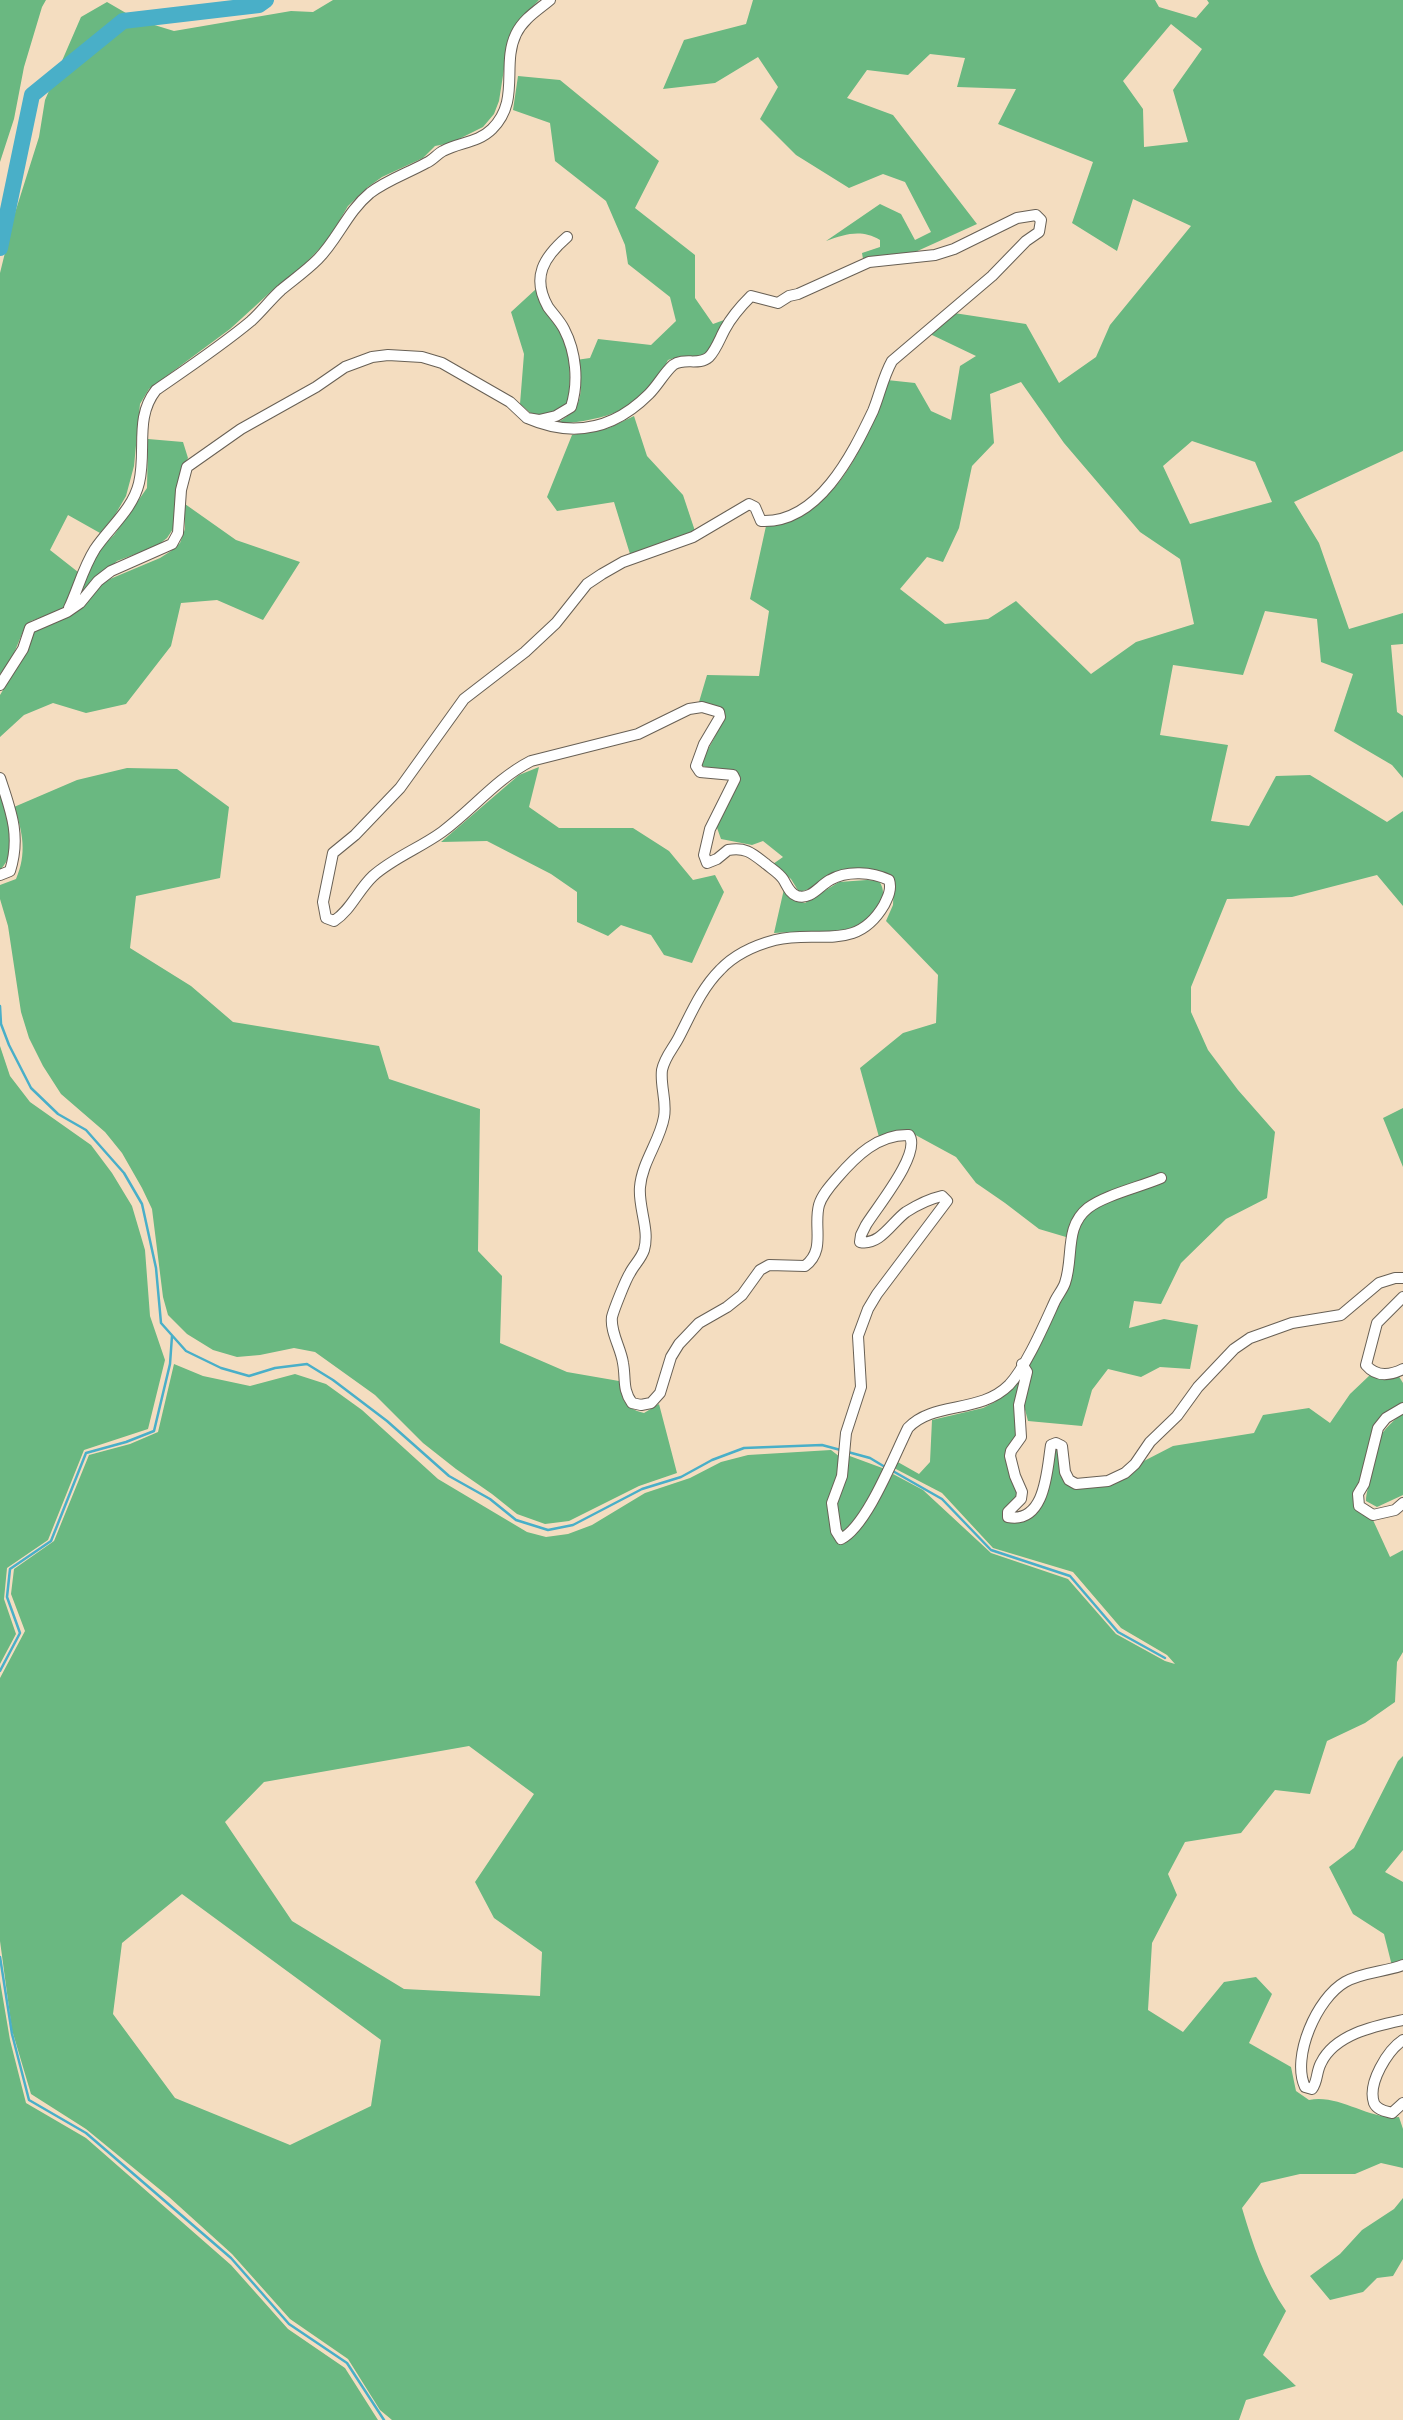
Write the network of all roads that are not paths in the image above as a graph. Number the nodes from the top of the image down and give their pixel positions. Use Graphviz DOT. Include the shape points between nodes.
graph roads {
  1 [pos="550,0"];
  2 [pos="567,237"];
  3 [pos="527,418"];
  4 [pos="67,612"];
  5 [pos="0,685"];
  6 [pos="0,778"];
  7 [pos="0,875"];
  8 [pos="1161,1178"];
  9 [pos="1403,1279"];
  10 [pos="1403,1297"];
  11 [pos="1022,1364"];
  12 [pos="1403,1369"];
  13 [pos="1403,1408"];
  14 [pos="1403,1503"];
  15 [pos="1403,1965"];
  16 [pos="1403,2020"];
  17 [pos="1403,2040"];
  18 [pos="1403,2104"];
  1 -- 4 [label="street" via="516,35 508,102 491,130 475,141 444,150 373,191 357,204 319,258 250,321 156,390 142,426 139,485 88,561"];
  2 -- 3 [label="street" via="550,252 540,278 542,295 572,348 576,393 571,407 556,416"];
  3 -- 4 [label="street" via="510,402 442,363 422,357 372,357 345,367 187,467 178,533 172,544 111,571"];
  3 -- 11 [label="street" via="559,428 604,425 637,405 674,365 708,359 733,316 751,296 778,303 869,262 935,255 1017,218 1036,215 1041,220 1039,232 1006,264 892,361 873,411 843,468 811,503 773,522 761,521 755,507 749,505 693,537 623,562 587,584 525,652 464,699 400,788 333,853 323,902 326,918 334,921 375,874 442,832 502,779 531,761 638,734 689,709 719,712 696,766 700,772 733,775 735,779 710,829 704,855 708,863 727,850 747,849 798,896 808,896 843,875 880,876 891,886 866,928 833,937 777,940 729,962 695,1003 666,1056 664,1119 640,1188 644,1251 612,1317 626,1395 632,1403 651,1403 660,1393 679,1344 698,1323 742,1295 760,1270 769,1265 805,1266 812,1261 818,1249 821,1199 865,1149 902,1135 913,1139 913,1147 860,1242 882,1236 904,1214 929,1199 942,1196 947,1201 883,1286 858,1336 861,1387 832,1503 841,1539 849,1535 868,1507 916,1419 987,1400 1011,1383"];
  4 -- 5 [label="street" via="30,628 23,649"];
  6 -- 7 [label="street" via="16,832 10,871"];
  8 -- 11 [label="street" via="1099,1201 1076,1220 1065,1283"];
  9 -- 11 [label="street" via="1379,1283 1341,1315 1292,1323 1234,1349 1125,1473 1108,1481 1076,1484 1065,1472 1062,1446 1051,1445 1041,1499 1021,1517 1012,1518 1008,1512 1022,1492 1010,1456 1021,1437 1019,1405 1027,1372"];
  10 -- 12 [label="street" via="1377,1323 1366,1366 1382,1375"];
  13 -- 14 [label="street" via="1378,1428 1358,1494 1359,1506 1373,1515 1395,1510"];
  15 -- 16 [label="street" via="1341,1984 1314,2015 1300,2076 1306,2087 1312,2089 1316,2084 1320,2064 1340,2042 1370,2027"];
  17 -- 18 [label="street" via="1384,2060 1373,2095 1380,2110 1392,2113"];
}
